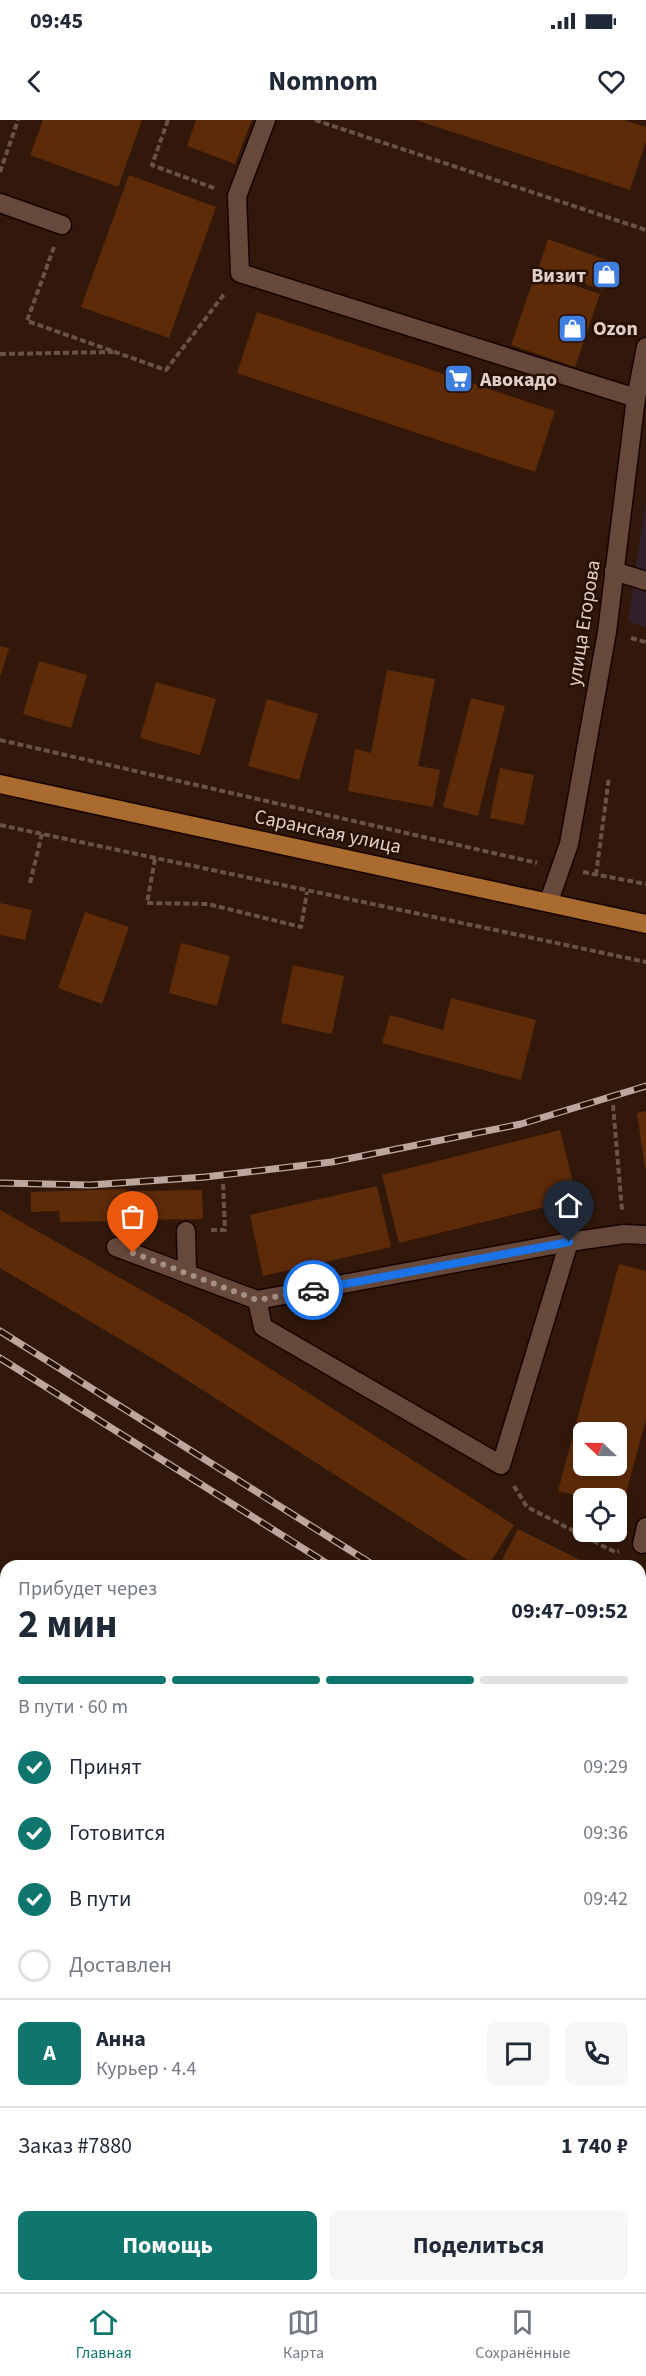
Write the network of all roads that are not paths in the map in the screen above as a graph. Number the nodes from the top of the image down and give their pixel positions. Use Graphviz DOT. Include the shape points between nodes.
graph roads {
  1 [pos="266,120"];
  2 [pos="0,203"];
  3 [pos="62,225"];
  4 [pos="646,347"];
  5 [pos="636,398"];
  6 [pos="614,571"];
  7 [pos="646,581"];
  8 [pos="0,784"];
  9 [pos="549,901"];
  10 [pos="646,924"];
  11 [pos="186,1231"];
  12 [pos="646,1235"];
  13 [pos="569,1242"];
  14 [pos="116,1246"];
  15 [pos="187,1274"];
  16 [pos="257,1300"];
  1 -- 5 [label="street" via="237,196 240,273"];
  2 -- 3 [label="street"];
  4 -- 5 [label="street, улица Егорова"];
  5 -- 6 [label="street, улица Егорова"];
  6 -- 7 [label="street"];
  6 -- 9 [label="street, улица Егорова" via="568,844"];
  8 -- 9 [label="main road, Саранская улица"];
  9 -- 10 [label="main road, Саранская улица"];
  11 -- 15 [label="street"];
  12 -- 13 [label="street"];
  13 -- 16 [label="street"];
  13 -- 16 [label="street" via="501,1465 262,1327"];
  14 -- 15 [label="street"];
  15 -- 16 [label="street"];
}
